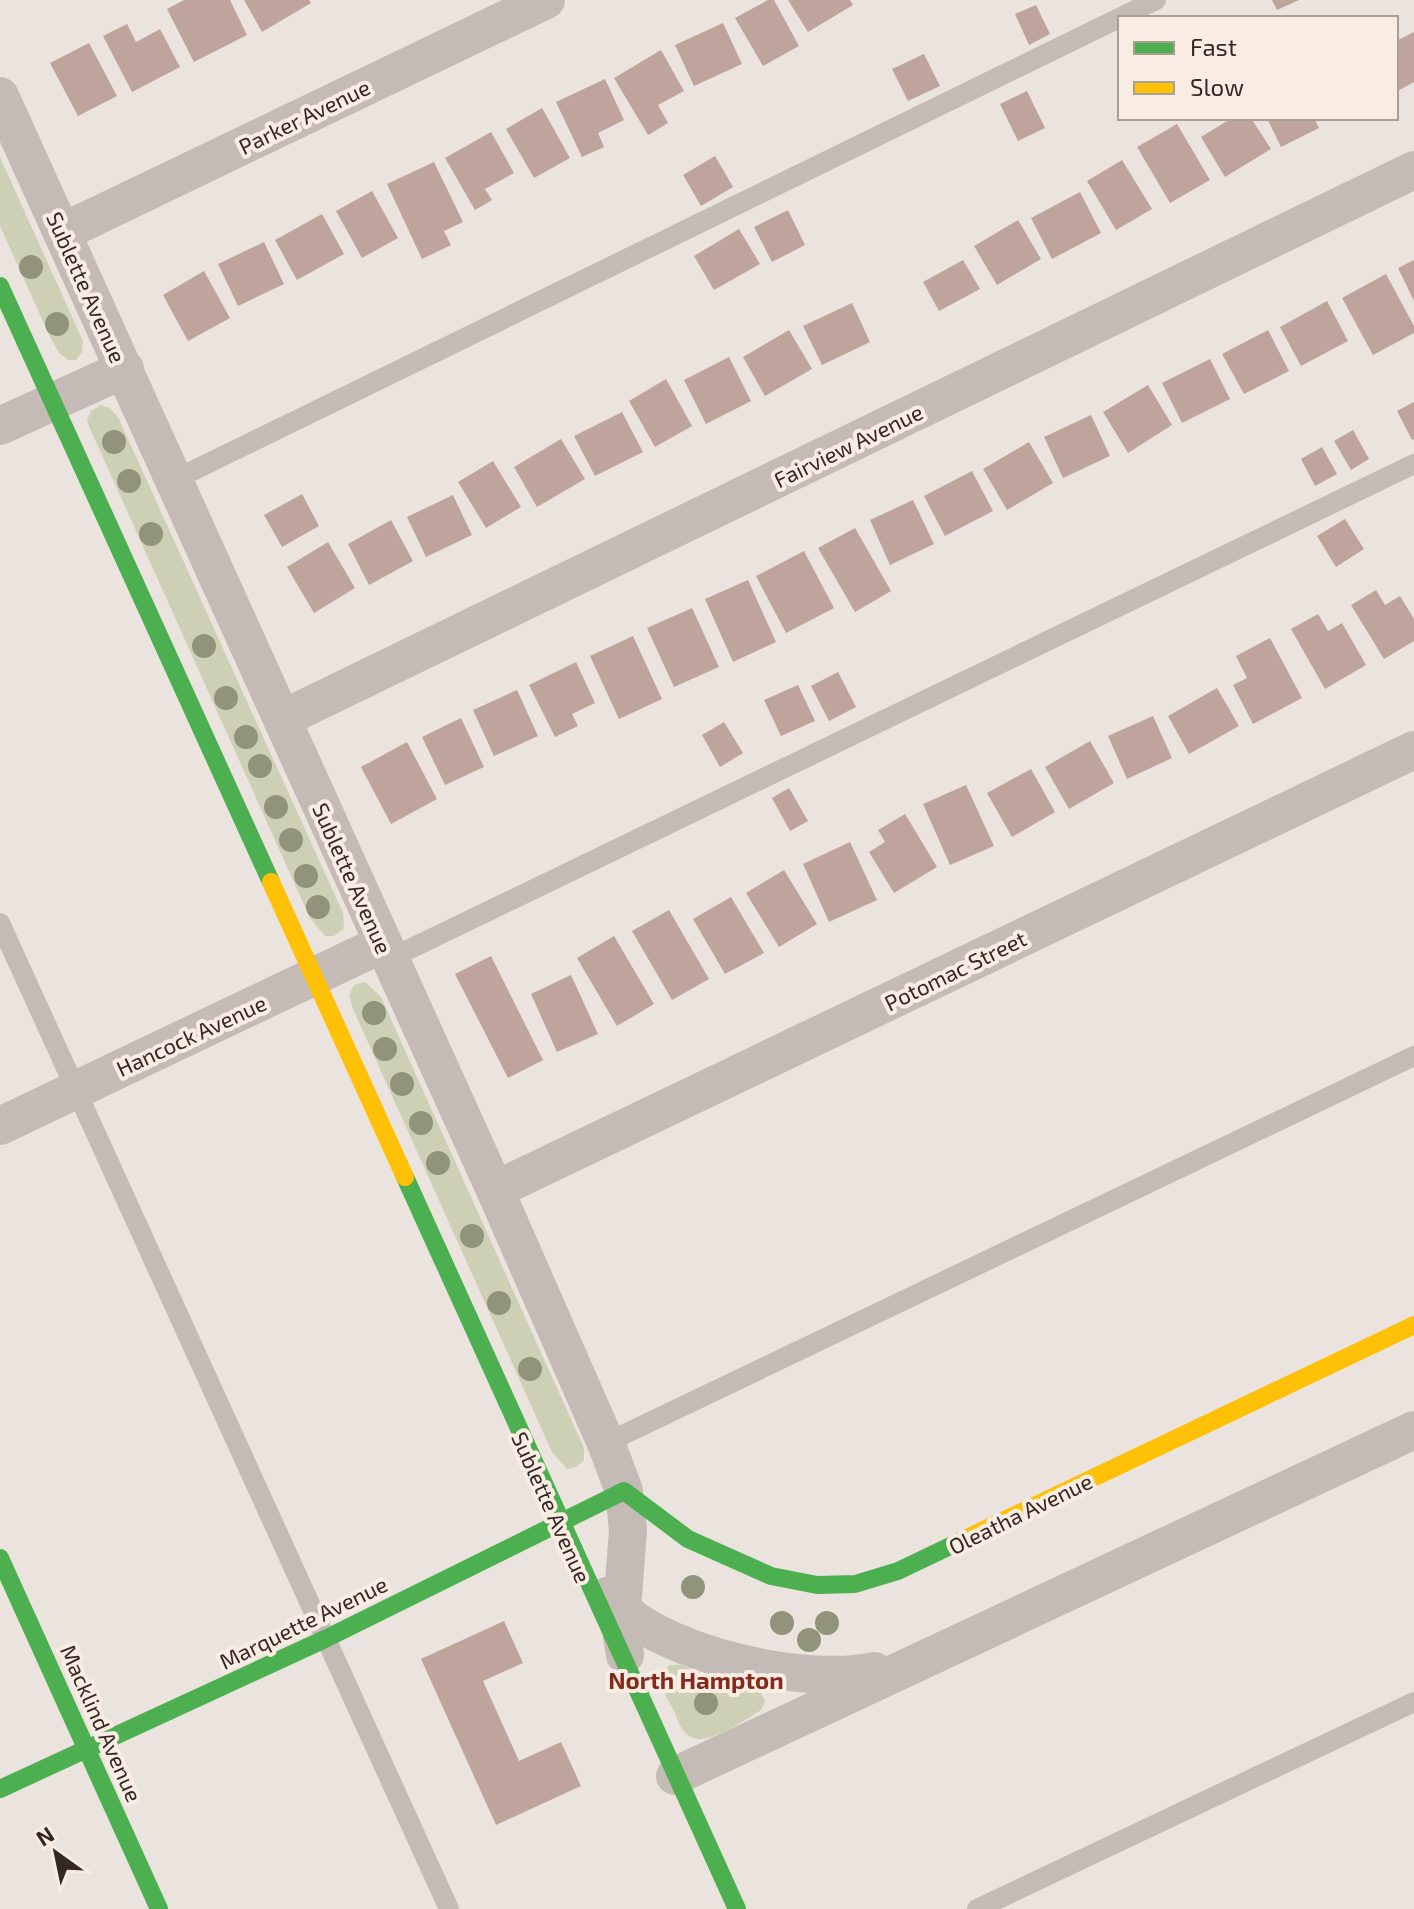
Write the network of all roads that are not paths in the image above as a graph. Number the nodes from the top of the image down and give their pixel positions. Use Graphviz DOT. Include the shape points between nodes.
graph roads {
  1 [pos="546,0"];
  2 [pos="1156,0"];
  3 [pos="1123,16"];
  4 [pos="1118,19"];
  5 [pos="0,96"];
  6 [pos="1414,170"];
  7 [pos="63,232"];
  8 [pos="0,286"];
  9 [pos="125,369"];
  10 [pos="52,401"];
  11 [pos="0,426"];
  12 [pos="1414,464"];
  13 [pos="174,480"];
  14 [pos="282,719"];
  15 [pos="1414,750"];
  16 [pos="0,923"];
  17 [pos="386,951"];
  18 [pos="313,977"];
  19 [pos="1414,1056"];
  20 [pos="75,1090"];
  21 [pos="0,1126"];
  22 [pos="495,1190"];
  23 [pos="1414,1325"];
  24 [pos="1414,1430"];
  25 [pos="606,1443"];
  26 [pos="624,1491"];
  27 [pos="560,1523"];
  28 [pos="0,1558"];
  29 [pos="578,1564"];
  30 [pos="622,1609"];
  31 [pos="325,1639"];
  32 [pos="932,1656"];
  33 [pos="630,1678"];
  34 [pos="1414,1702"];
  35 [pos="88,1751"];
  36 [pos="675,1776"];
  37 [pos="0,1789"];
  38 [pos="159,1909"];
  39 [pos="449,1909"];
  40 [pos="737,1909"];
  41 [pos="977,1909"];
  1 -- 7 [label="street, Parker Avenue"];
  2 -- 3 [label="lane"];
  4 -- 13 [label="lane"];
  5 -- 7 [label="street, Sublette Avenue"];
  6 -- 14 [label="street, Fairview Avenue"];
  7 -- 9 [label="street, Sublette Avenue"];
  8 -- 10 [label="street, Sublette Avenue"];
  9 -- 10 [label="street"];
  9 -- 13 [label="street, Sublette Avenue"];
  10 -- 11 [label="street"];
  10 -- 18 [label="street, Sublette Avenue"];
  12 -- 17 [label="lane"];
  13 -- 14 [label="street, Sublette Avenue"];
  14 -- 17 [label="street, Sublette Avenue"];
  15 -- 22 [label="street, Potomac Street"];
  16 -- 20 [label="lane"];
  17 -- 18 [label="street, Hancock Avenue"];
  17 -- 22 [label="street, Sublette Avenue"];
  18 -- 20 [label="street, Hancock Avenue"];
  18 -- 27 [label="street, Sublette Avenue"];
  19 -- 25 [label="lane"];
  20 -- 21 [label="street, Hancock Avenue"];
  20 -- 31 [label="lane"];
  22 -- 25 [label="street, Sublette Avenue"];
  23 -- 26 [label="street, Oleatha Avenue" via="898,1571 855,1584 817,1585 771,1576 688,1539"];
  24 -- 32 [label="street"];
  25 -- 26 [label="street, Sublette Avenue"];
  26 -- 27 [label="street, Marquette Avenue"];
  26 -- 30 [label="street, Sublette Avenue" via="628,1530"];
  27 -- 29 [label="street, Sublette Avenue"];
  27 -- 31 [label="street, Marquette Avenue"];
  28 -- 35 [label="street, Macklind Avenue"];
  29 -- 30 [label="street"];
  29 -- 33 [label="street, Sublette Avenue"];
  30 -- 32 [label="street" via="657,1632 712,1656 810,1674 865,1673"];
  30 -- 33 [label="street, Sublette Avenue"];
  31 -- 35 [label="street, Marquette Avenue"];
  31 -- 39 [label="lane"];
  32 -- 36 [label="street"];
  33 -- 36 [label="street, Sublette Avenue"];
  34 -- 41 [label="lane"];
  35 -- 37 [label="street, Marquette Avenue"];
  35 -- 38 [label="street, Macklind Avenue"];
  36 -- 40 [label="street, Sublette Avenue"];
}
